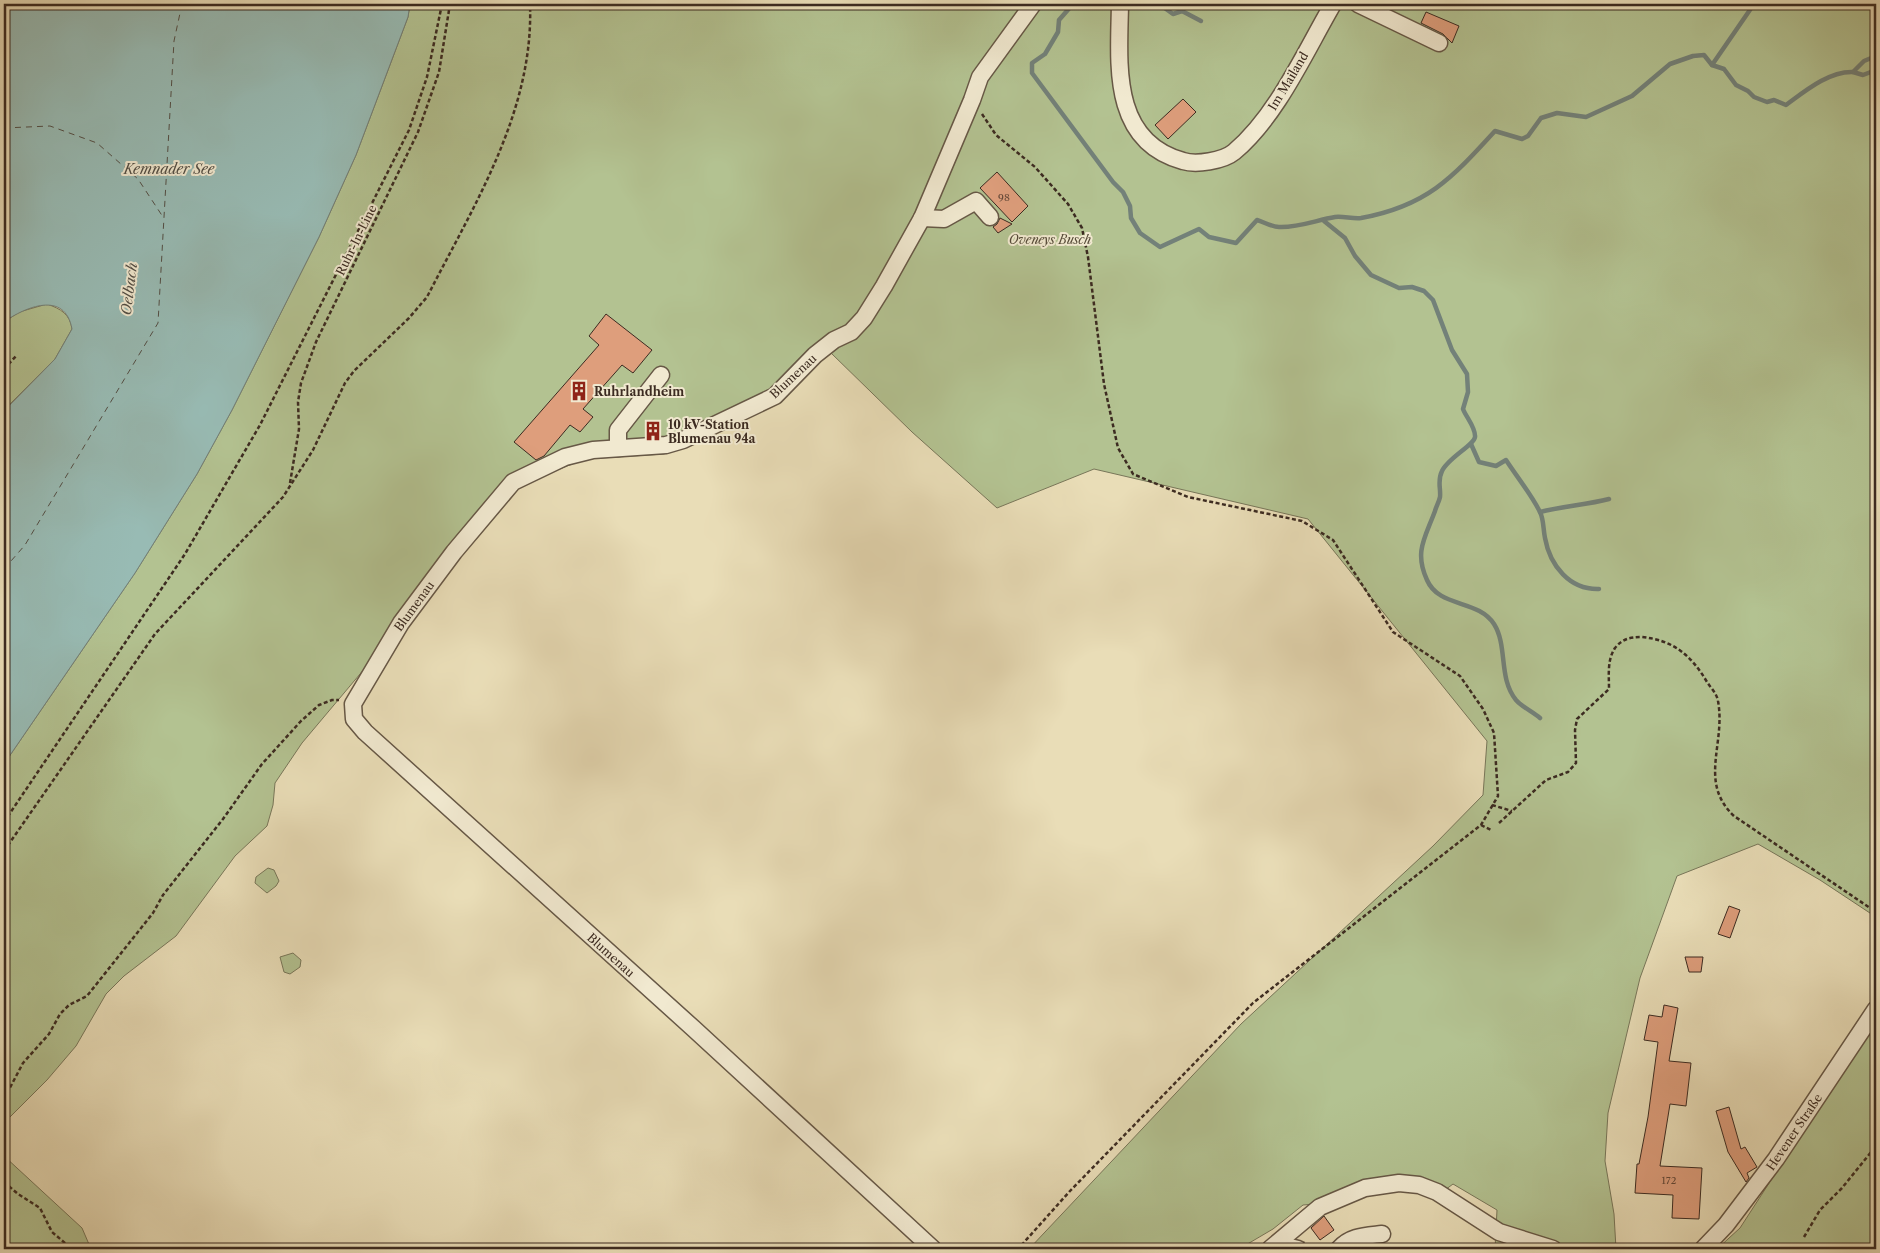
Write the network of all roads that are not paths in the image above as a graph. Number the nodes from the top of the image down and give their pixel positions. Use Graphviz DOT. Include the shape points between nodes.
graph roads {
  1 [pos="1033,4"];
  2 [pos="1120,4"];
  3 [pos="1333,4"];
  4 [pos="1358,4"];
  5 [pos="1439,43"];
  6 [pos="990,217"];
  7 [pos="922,218"];
  8 [pos="661,376"];
  9 [pos="618,448"];
  10 [pos="1876,1009"];
  11 [pos="1382,1234"];
  12 [pos="1274,1247"];
  13 [pos="933,1249"];
  14 [pos="1298,1249"];
  15 [pos="1339,1249"];
  16 [pos="1553,1249"];
  17 [pos="1703,1249"];
  1 -- 7 [label="street, Blumenau" via="980,76"];
  2 -- 3 [label="street, Im Mailand" via="1119,72 1124,104 1132,122 1150,145 1167,157 1187,163 1210,161 1234,152 1271,111"];
  4 -- 5 [label="street"];
  6 -- 7 [label="street" via="976,201 944,219"];
  7 -- 9 [label="street, Blumenau" via="864,318 851,332 815,355 775,396 683,440 666,445"];
  8 -- 9 [label="street" via="618,430"];
  9 -- 13 [label="street, Blumenau" via="565,457 513,482 454,552 401,623 353,704 354,719 364,732"];
  10 -- 17 [label="street, Hevener Straße" via="1776,1159 1726,1225"];
  11 -- 15 [label="street" via="1356,1237"];
  12 -- 14 [label="street"];
  12 -- 16 [label="street" via="1320,1207 1365,1188 1399,1183 1419,1184 1499,1232"];
}
